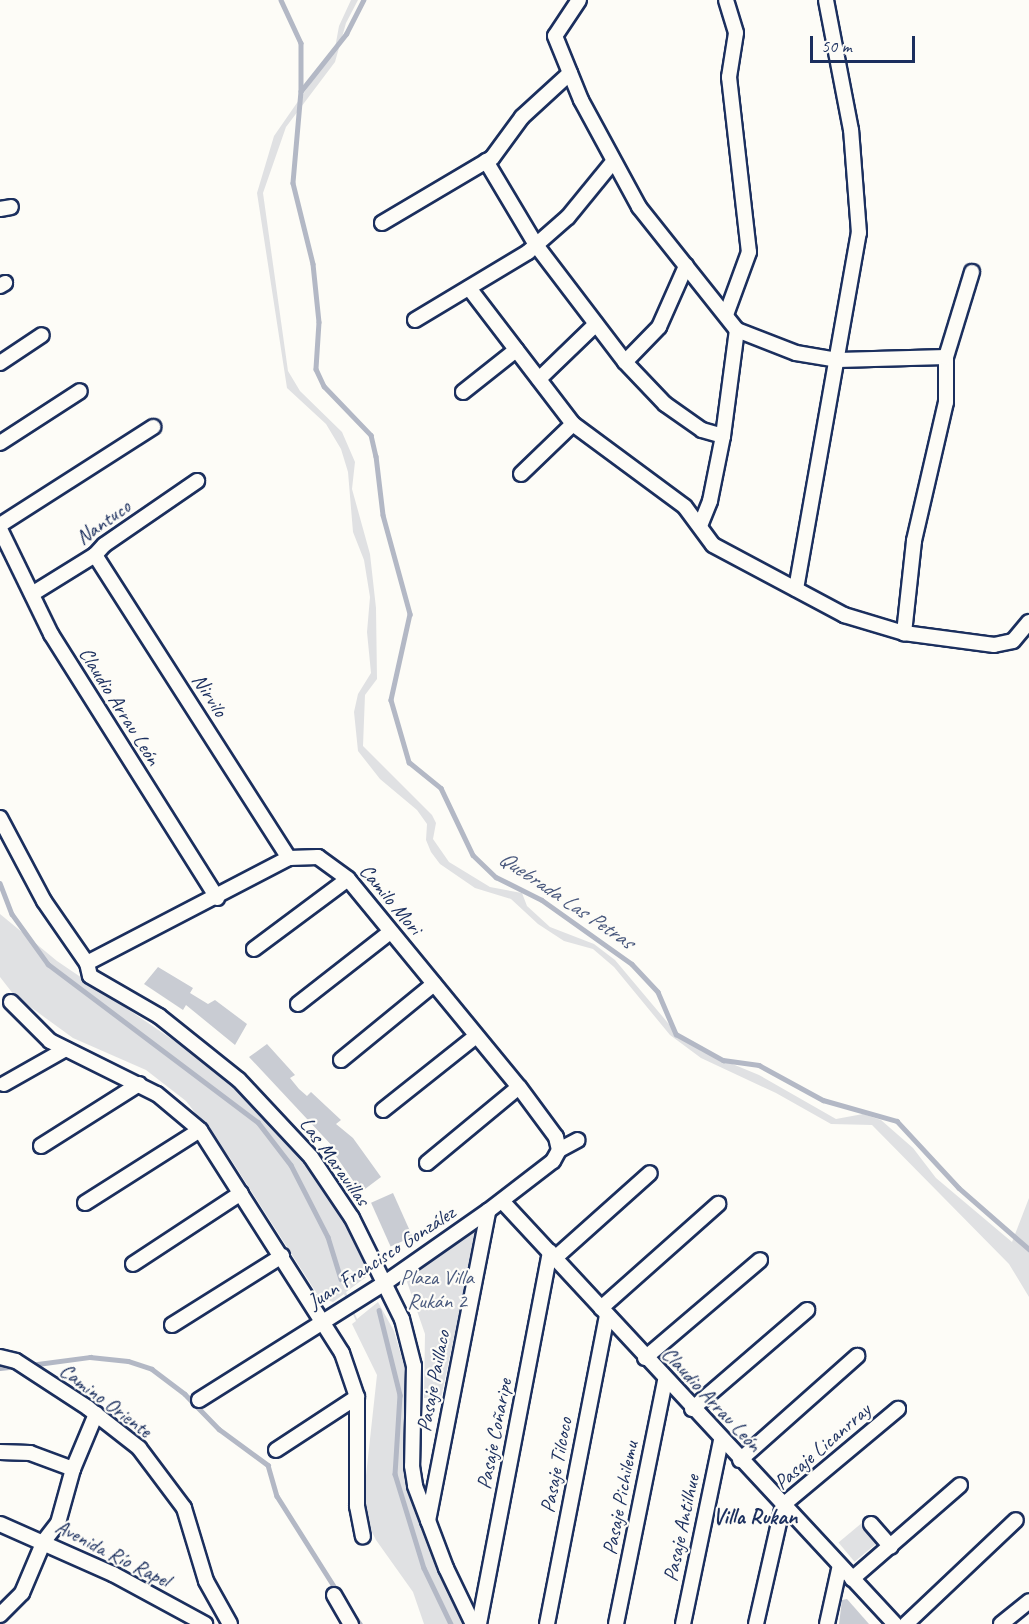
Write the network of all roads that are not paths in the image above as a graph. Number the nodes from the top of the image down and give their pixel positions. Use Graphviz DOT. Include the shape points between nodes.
graph roads {
  1 [pos="579,0"];
  2 [pos="726,0"];
  3 [pos="826,0"];
  4 [pos="570,73"];
  5 [pos="486,161"];
  6 [pos="612,163"];
  7 [pos="382,223"];
  8 [pos="536,245"];
  9 [pos="686,267"];
  10 [pos="972,272"];
  11 [pos="469,288"];
  12 [pos="726,315"];
  13 [pos="415,320"];
  14 [pos="596,324"];
  15 [pos="737,330"];
  16 [pos="42,335"];
  17 [pos="516,350"];
  18 [pos="946,357"];
  19 [pos="838,360"];
  20 [pos="625,362"];
  21 [pos="0,363"];
  22 [pos="539,379"];
  23 [pos="80,392"];
  24 [pos="463,392"];
  25 [pos="573,424"];
  26 [pos="153,427"];
  27 [pos="723,436"];
  28 [pos="0,443"];
  29 [pos="521,474"];
  30 [pos="197,481"];
  31 [pos="700,526"];
  32 [pos="0,527"];
  33 [pos="95,555"];
  34 [pos="796,590"];
  35 [pos="32,594"];
  36 [pos="1029,622"];
  37 [pos="904,633"];
  38 [pos="0,818"];
  39 [pos="289,858"];
  40 [pos="348,879"];
  41 [pos="217,898"];
  42 [pos="390,932"];
  43 [pos="254,949"];
  44 [pos="87,963"];
  45 [pos="434,984"];
  46 [pos="11,1002"];
  47 [pos="298,1004"];
  48 [pos="476,1036"];
  49 [pos="64,1050"];
  50 [pos="341,1060"];
  51 [pos="4,1084"];
  52 [pos="139,1084"];
  53 [pos="519,1087"];
  54 [pos="383,1110"];
  55 [pos="200,1130"];
  56 [pos="578,1140"];
  57 [pos="41,1146"];
  58 [pos="559,1149"];
  59 [pos="427,1163"];
  60 [pos="650,1173"];
  61 [pos="241,1193"];
  62 [pos="502,1201"];
  63 [pos="86,1203"];
  64 [pos="718,1204"];
  65 [pos="488,1211"];
  66 [pos="553,1255"];
  67 [pos="282,1256"];
  68 [pos="760,1260"];
  69 [pos="133,1264"];
  70 [pos="385,1283"];
  71 [pos="807,1310"];
  72 [pos="604,1312"];
  73 [pos="322,1321"];
  74 [pos="172,1325"];
  75 [pos="857,1356"];
  76 [pos="0,1357"];
  77 [pos="645,1358"];
  78 [pos="665,1381"];
  79 [pos="357,1397"];
  80 [pos="199,1400"];
  81 [pos="692,1409"];
  82 [pos="898,1409"];
  83 [pos="96,1414"];
  84 [pos="721,1441"];
  85 [pos="276,1450"];
  86 [pos="0,1452"];
  87 [pos="740,1460"];
  88 [pos="73,1469"];
  89 [pos="960,1485"];
  90 [pos="783,1505"];
  91 [pos="1016,1521"];
  92 [pos="0,1524"];
  93 [pos="428,1524"];
  94 [pos="871,1524"];
  95 [pos="363,1536"];
  96 [pos="44,1540"];
  97 [pos="891,1547"];
  98 [pos="840,1565"];
  99 [pos="852,1579"];
  100 [pos="333,1594"];
  101 [pos="1029,1601"];
  102 [pos="2,1611"];
  103 [pos="205,1624"];
  104 [pos="230,1624"];
  105 [pos="351,1624"];
  106 [pos="473,1624"];
  107 [pos="479,1624"];
  108 [pos="547,1624"];
  109 [pos="616,1624"];
  110 [pos="683,1624"];
  111 [pos="756,1624"];
  112 [pos="827,1624"];
  113 [pos="897,1624"];
  114 [pos="1000,1624"];
  1 -- 4 [label="street" via="555,36"];
  2 -- 12 [label="street" via="736,33 729,77 750,252"];
  3 -- 19 [label="street" via="851,130 859,233"];
  4 -- 5 [label="street" via="522,117"];
  4 -- 6 [label="street"];
  5 -- 7 [label="street"];
  5 -- 8 [label="street"];
  6 -- 8 [label="street" via="568,217"];
  6 -- 9 [label="street" via="639,207"];
  8 -- 11 [label="street"];
  8 -- 14 [label="street"];
  9 -- 12 [label="street"];
  9 -- 20 [label="street" via="659,327"];
  10 -- 18 [label="street"];
  11 -- 13 [label="street"];
  11 -- 17 [label="street"];
  12 -- 15 [label="street"];
  14 -- 20 [label="street"];
  14 -- 22 [label="street"];
  15 -- 19 [label="street" via="796,353"];
  15 -- 27 [label="street"];
  16 -- 21 [label="street"];
  17 -- 22 [label="street"];
  17 -- 24 [label="street"];
  18 -- 19 [label="street"];
  18 -- 37 [label="street" via="945,402 914,541"];
  19 -- 34 [label="street"];
  20 -- 27 [label="street" via="665,404 702,430"];
  22 -- 25 [label="street"];
  23 -- 28 [label="street"];
  25 -- 29 [label="street"];
  25 -- 31 [label="street" via="685,507"];
  26 -- 32 [label="street"];
  27 -- 31 [label="street" via="710,501"];
  30 -- 33 [label="street, Nantuco" via="104,544"];
  31 -- 34 [label="street" via="713,545"];
  32 -- 35 [label="street, Claudio Arrau León"];
  33 -- 35 [label="street, Nantuco"];
  33 -- 39 [label="street, Nirvilo"];
  34 -- 37 [label="street" via="844,615"];
  35 -- 41 [label="street, Claudio Arrau León" via="86,693"];
  36 -- 37 [label="street" via="1013,641 994,645"];
  38 -- 44 [label="street, Las Maravillas" via="44,901"];
  39 -- 40 [label="street, Camilo Mori" via="318,857"];
  39 -- 41 [label="street, Camilo Mori"];
  40 -- 42 [label="street, Camilo Mori"];
  40 -- 43 [label="street"];
  41 -- 44 [label="street, Camilo Mori"];
  42 -- 45 [label="street, Camilo Mori"];
  42 -- 47 [label="street"];
  44 -- 70 [label="street, Las Maravillas" via="90,976 187,1036 272,1112 332,1187 371,1250"];
  45 -- 48 [label="street, Camilo Mori"];
  45 -- 50 [label="street"];
  46 -- 49 [label="street" via="38,1032"];
  48 -- 53 [label="street, Camilo Mori"];
  48 -- 54 [label="street"];
  49 -- 51 [label="street"];
  49 -- 52 [label="street"];
  52 -- 55 [label="street" via="175,1107"];
  52 -- 57 [label="street"];
  53 -- 58 [label="street, Camilo Mori" via="556,1137"];
  53 -- 59 [label="street"];
  55 -- 61 [label="street"];
  55 -- 63 [label="street"];
  56 -- 58 [label="street, Juan Francisco González"];
  58 -- 62 [label="street, Juan Francisco González" via="553,1161"];
  60 -- 66 [label="street"];
  61 -- 67 [label="street"];
  61 -- 69 [label="street"];
  62 -- 65 [label="street, Juan Francisco González"];
  62 -- 66 [label="street, Claudio Arrau León"];
  64 -- 72 [label="street"];
  65 -- 70 [label="street, Juan Francisco González"];
  65 -- 93 [label="street, Pasaje Paillaco"];
  66 -- 72 [label="street, Claudio Arrau León"];
  66 -- 107 [label="street, Pasaje Coñaripe"];
  67 -- 73 [label="street"];
  67 -- 74 [label="street"];
  68 -- 77 [label="street"];
  70 -- 73 [label="street, Juan Francisco González"];
  70 -- 93 [label="street, Las Maravillas" via="402,1319 414,1366 412,1466"];
  71 -- 81 [label="street"];
  72 -- 77 [label="street, Claudio Arrau León"];
  72 -- 108 [label="street, Pasaje Tilcoco"];
  73 -- 79 [label="street" via="342,1353"];
  73 -- 80 [label="street, Juan Francisco González"];
  75 -- 87 [label="street"];
  76 -- 83 [label="street, Camino Oriente" via="16,1361"];
  77 -- 78 [label="street, Claudio Arrau León"];
  78 -- 81 [label="street, Claudio Arrau León"];
  78 -- 109 [label="street, Pasaje Pichilemu"];
  79 -- 85 [label="street"];
  79 -- 95 [label="street" via="357,1506"];
  81 -- 84 [label="street, Claudio Arrau León"];
  82 -- 90 [label="street, Pasaje Licanrray"];
  83 -- 88 [label="street"];
  83 -- 104 [label="street, Camino Oriente" via="139,1448 184,1508 206,1581"];
  84 -- 87 [label="street, Claudio Arrau León"];
  84 -- 110 [label="street, Pasaje Antilhue"];
  86 -- 88 [label="street" via="30,1453"];
  87 -- 90 [label="street, Claudio Arrau León"];
  88 -- 96 [label="street" via="58,1523"];
  89 -- 97 [label="street"];
  90 -- 98 [label="street, Claudio Arrau León"];
  90 -- 111 [label="street, Pasaje Licanrray"];
  91 -- 113 [label="street"];
  92 -- 96 [label="street, Avenida Río Rapel"];
  93 -- 106 [label="street, Las Maravillas"];
  94 -- 97 [label="street"];
  96 -- 102 [label="street" via="22,1593"];
  96 -- 103 [label="street, Avenida Río Rapel"];
  97 -- 99 [label="street"];
  98 -- 99 [label="street, Claudio Arrau León"];
  98 -- 112 [label="street"];
  99 -- 113 [label="street, Claudio Arrau León"];
  100 -- 105 [label="street"];
  101 -- 114 [label="street"];
}
